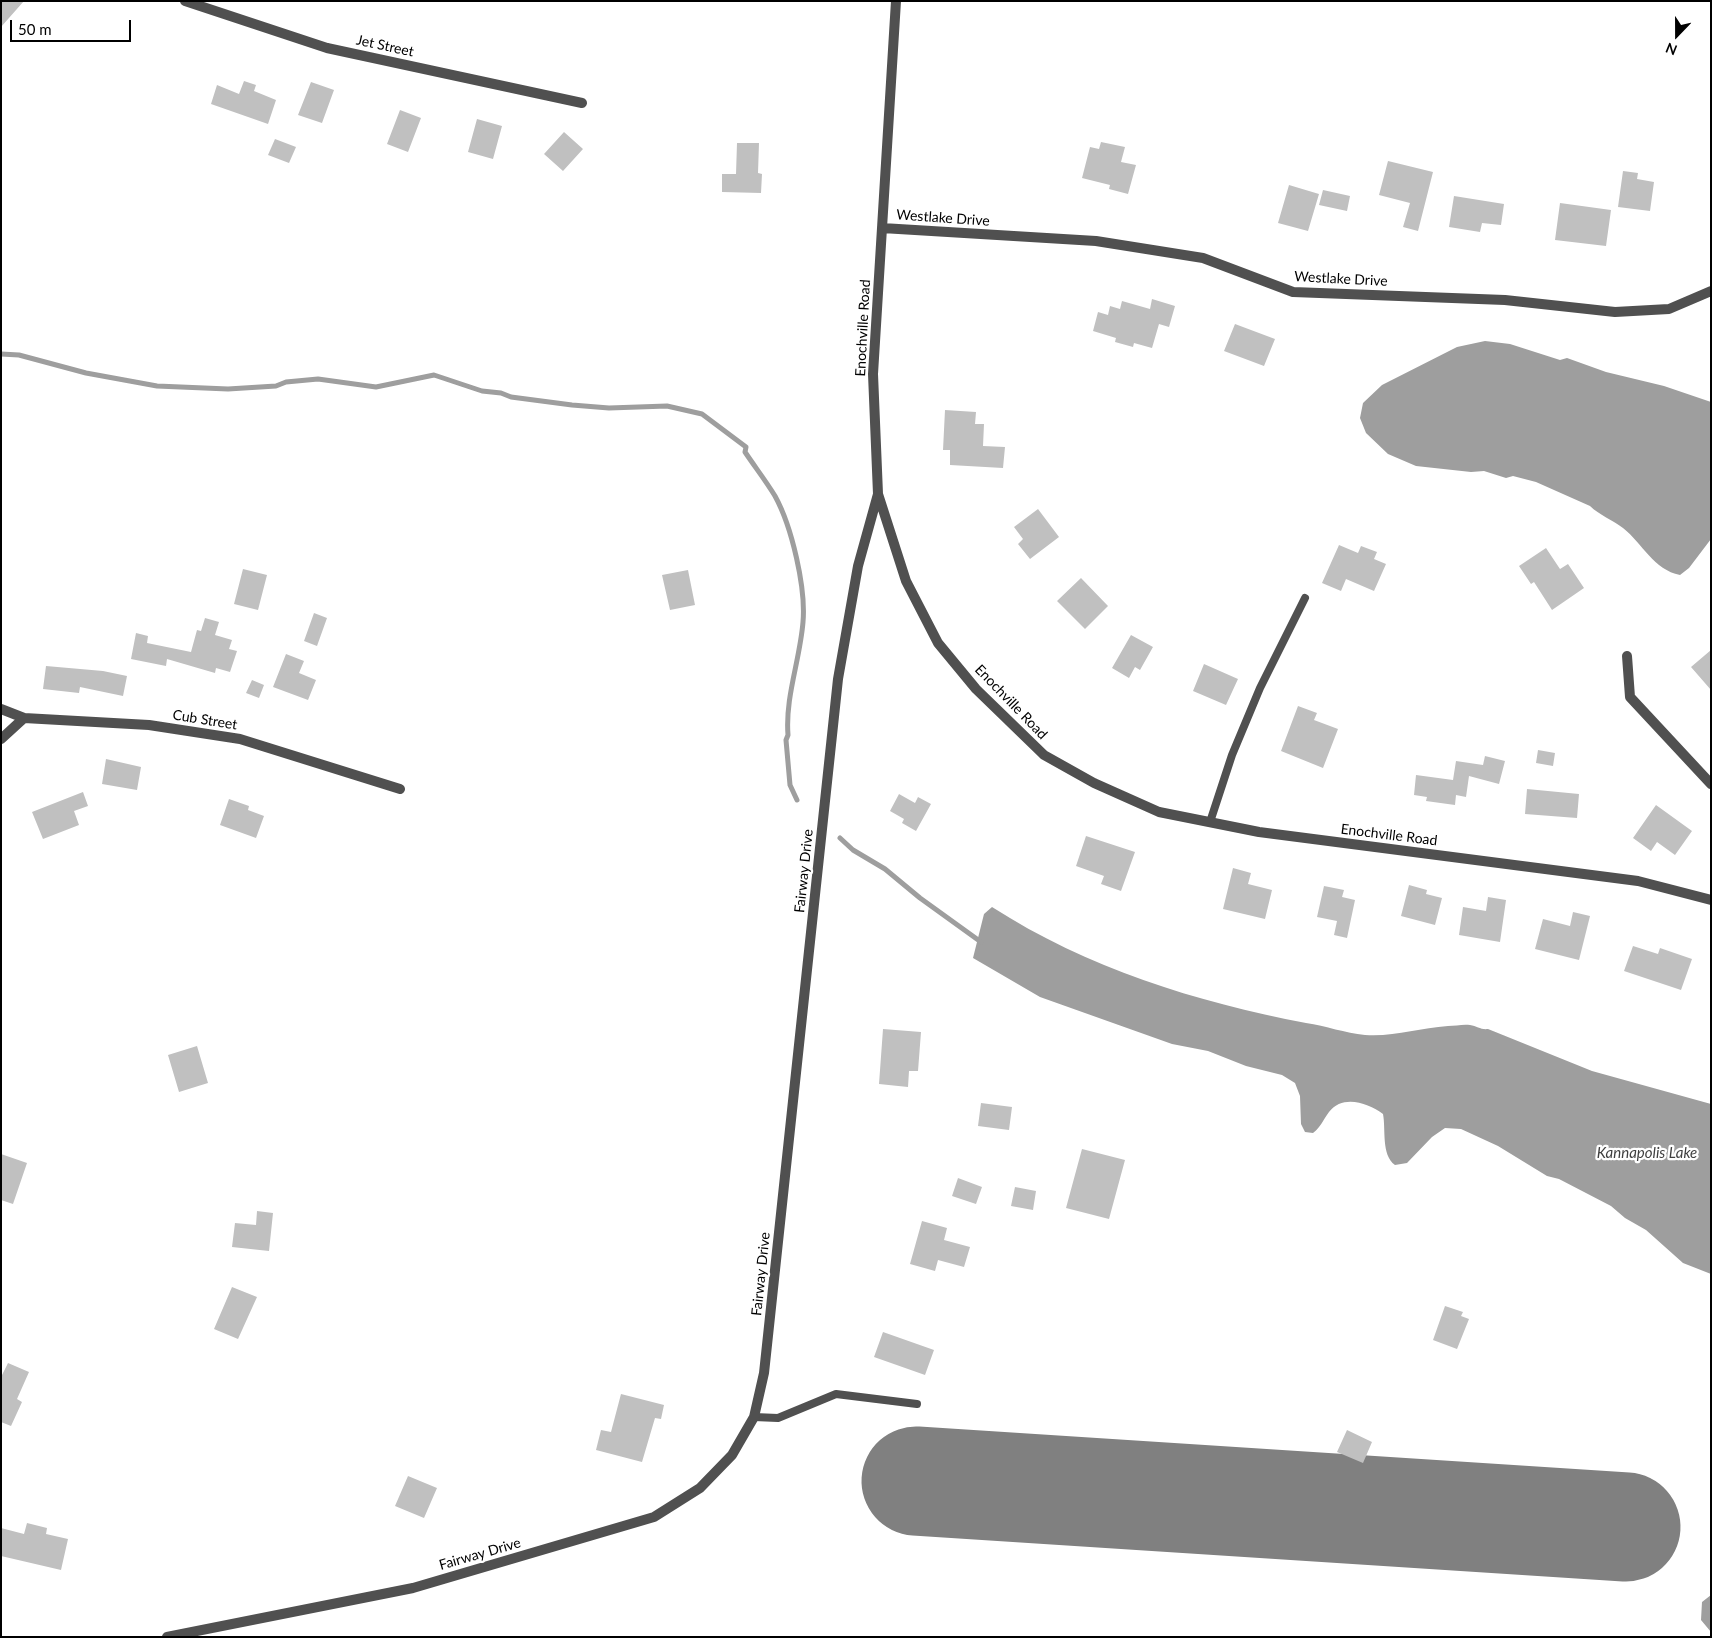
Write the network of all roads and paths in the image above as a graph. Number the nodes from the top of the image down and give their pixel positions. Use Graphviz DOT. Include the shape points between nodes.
graph roads {
  1 [pos="185,1"];
  2 [pos="896,1"];
  3 [pos="582,103"];
  4 [pos="882,228"];
  5 [pos="1711,291"];
  6 [pos="878,494"];
  7 [pos="1305,598"];
  8 [pos="1626,656"];
  9 [pos="1,709"];
  10 [pos="24,718"];
  11 [pos="1,739"];
  12 [pos="1711,784"];
  13 [pos="400,789"];
  14 [pos="1210,822"];
  15 [pos="1711,900"];
  16 [pos="918,1404"];
  17 [pos="754,1417"];
  18 [pos="167,1637"];
  1 -- 3 [label="street, Jet Street" via="327,48"];
  2 -- 4 [label="street, Enochville Road"];
  4 -- 5 [label="street, Westlake Drive" via="1096,241 1203,258 1293,292 1505,300 1615,312 1669,309"];
  4 -- 6 [label="street, Enochville Road" via="874,374"];
  6 -- 14 [label="street, Enochville Road" via="906,581 938,643 976,689 1044,755 1094,784 1159,812"];
  6 -- 17 [label="street, Fairway Drive" via="858,566 838,679 764,1374"];
  7 -- 14 [label="lane" via="1260,688 1232,755"];
  8 -- 12 [label="street" via="1630,697"];
  9 -- 10 [label="street, Cub Street"];
  10 -- 11 [label="street"];
  10 -- 13 [label="street, Cub Street" via="149,725 240,739"];
  14 -- 15 [label="street, Enochville Road" via="1269,833 1638,881"];
  16 -- 17 [label="lane" via="836,1394 778,1418"];
  17 -- 18 [label="street, Fairway Drive" via="732,1454 700,1488 654,1517 413,1588"];
}
